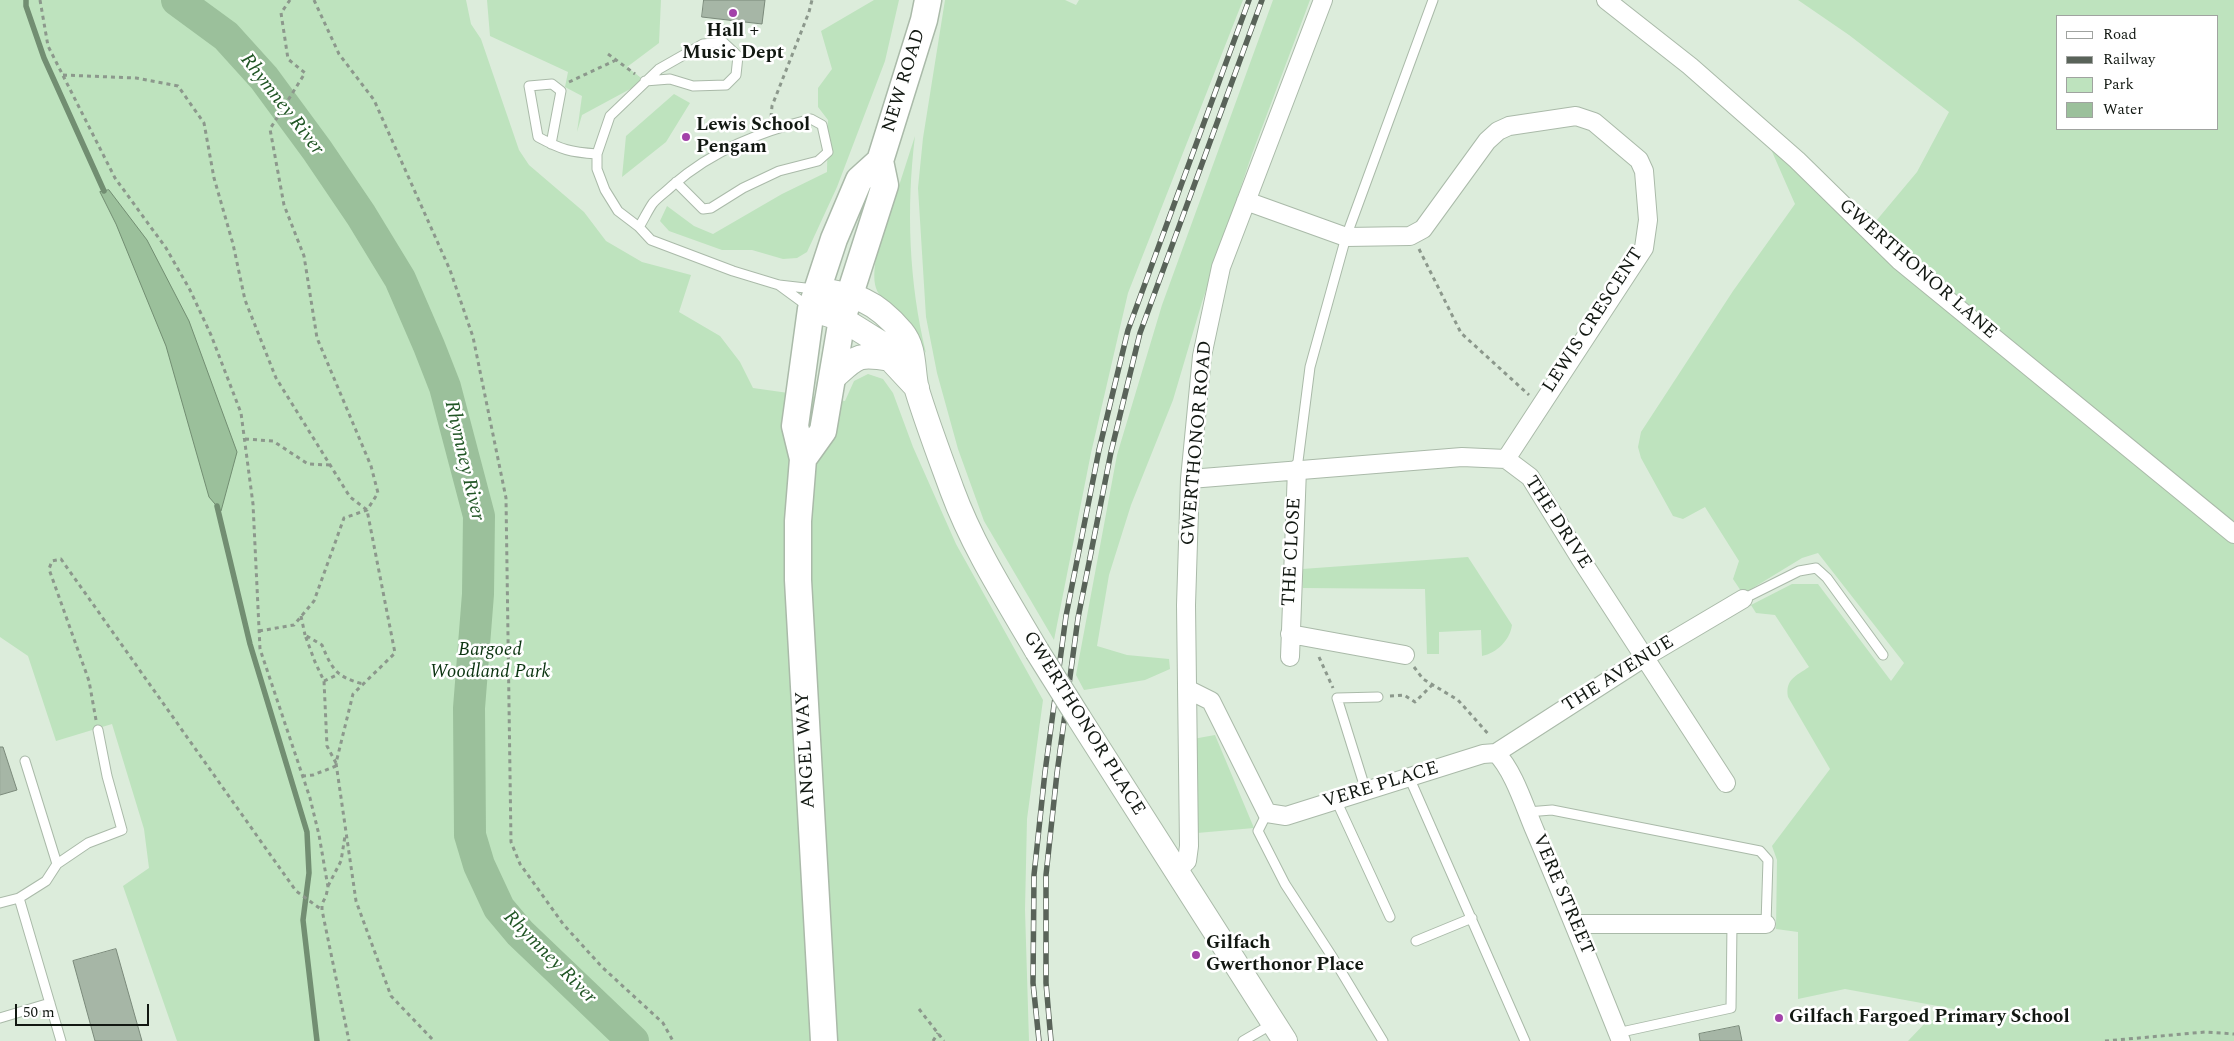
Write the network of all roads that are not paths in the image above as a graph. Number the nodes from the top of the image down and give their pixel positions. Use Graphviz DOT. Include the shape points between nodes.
graph roads {
  1 [pos="928,0"];
  2 [pos="1323,0"];
  3 [pos="1433,0"];
  4 [pos="1606,0"];
  5 [pos="645,82"];
  6 [pos="551,144"];
  7 [pos="597,154"];
  8 [pos="880,160"];
  9 [pos="676,182"];
  10 [pos="1246,200"];
  11 [pos="639,227"];
  12 [pos="1346,237"];
  13 [pos="779,285"];
  14 [pos="850,294"];
  15 [pos="814,299"];
  16 [pos="842,319"];
  17 [pos="890,359"];
  18 [pos="832,379"];
  19 [pos="917,388"];
  20 [pos="803,459"];
  21 [pos="1506,459"];
  22 [pos="1298,470"];
  23 [pos="1190,479"];
  24 [pos="2234,534"];
  25 [pos="1743,599"];
  26 [pos="1290,634"];
  27 [pos="1405,655"];
  28 [pos="1883,655"];
  29 [pos="1290,657"];
  30 [pos="1645,657"];
  31 [pos="1186,689"];
  32 [pos="1378,697"];
  33 [pos="98,730"];
  34 [pos="1496,753"];
  35 [pos="25,761"];
  36 [pos="1409,777"];
  37 [pos="1726,783"];
  38 [pos="1366,791"];
  39 [pos="1336,800"];
  40 [pos="1527,812"];
  41 [pos="1267,813"];
  42 [pos="57,864"];
  43 [pos="1175,872"];
  44 [pos="19,898"];
  45 [pos="0,903"];
  46 [pos="1390,917"];
  47 [pos="1472,918"];
  48 [pos="1575,924"];
  49 [pos="1732,924"];
  50 [pos="1766,924"];
  51 [pos="1416,941"];
  52 [pos="50,1003"];
  53 [pos="0,1018"];
  54 [pos="1280,1032"];
  55 [pos="1619,1037"];
  56 [pos="61,1041"];
  57 [pos="824,1041"];
  58 [pos="1243,1041"];
  59 [pos="1383,1041"];
  60 [pos="1525,1041"];
  1 -- 8 [label="main road, NEW ROAD"];
  2 -- 10 [label="street, GWERTHONOR ROAD"];
  3 -- 12 [label="lane"];
  4 -- 24 [label="street, GWERTHONOR LANE" via="1690,66 1790,154 1900,261"];
  5 -- 5 [label="lane" via="670,79 693,86 726,86 736,75 738,56 723,42 703,44"];
  5 -- 7 [label="lane" via="610,116"];
  6 -- 6 [label="lane" via="538,137 529,86 552,84 561,91"];
  6 -- 7 [label="lane" via="568,152"];
  7 -- 11 [label="lane" via="597,169 604,190 618,211"];
  8 -- 14 [label="main road, NEW ROAD" via="885,185"];
  8 -- 15 [label="main road" via="858,180"];
  9 -- 9 [label="lane" via="721,151 770,130 811,119 822,125 826,136 828,152 818,161 779,171 711,208 703,209"];
  9 -- 11 [label="lane" via="653,203"];
  10 -- 12 [label="street"];
  10 -- 23 [label="street, GWERTHONOR ROAD" via="1221,267 1202,356"];
  11 -- 13 [label="lane" via="651,240 733,272"];
  12 -- 21 [label="street, LEWIS CRESCENT" via="1410,236 1423,229 1487,141 1508,126 1576,116 1594,122 1638,160 1644,171 1648,220 1644,248"];
  12 -- 22 [label="lane" via="1310,367"];
  13 -- 15 [label="lane"];
  13 -- 15 [label="lane"];
  14 -- 15 [label="street, GWERTHONOR PLACE"];
  14 -- 16 [label="main road, NEW ROAD"];
  14 -- 19 [label="street, GWERTHONOR PLACE" via="872,303 903,333 912,349"];
  15 -- 16 [label="street, GWERTHONOR PLACE"];
  15 -- 20 [label="main road, ANGEL WAY" via="795,426"];
  16 -- 17 [label="street, GWERTHONOR PLACE" via="887,348"];
  16 -- 18 [label="main road"];
  17 -- 18 [label="street" via="858,357"];
  17 -- 19 [label="street, GWERTHONOR PLACE"];
  18 -- 20 [label="main road" via="823,431"];
  19 -- 43 [label="street, GWERTHONOR PLACE, bridge" via="952,492 983,561"];
  20 -- 57 [label="main road, ANGEL WAY" via="798,580"];
  21 -- 22 [label="street, THE DRIVE" via="1462,457"];
  21 -- 30 [label="street, THE DRIVE" via="1530,477"];
  22 -- 23 [label="street, THE DRIVE"];
  22 -- 26 [label="street, THE CLOSE"];
  23 -- 31 [label="street, GWERTHONOR ROAD"];
  25 -- 28 [label="lane" via="1799,571 1816,568 1827,578"];
  25 -- 30 [label="street, THE AVENUE"];
  26 -- 27 [label="street, THE CLOSE"];
  26 -- 29 [label="street, THE CLOSE"];
  30 -- 34 [label="street, THE AVENUE"];
  30 -- 37 [label="street, THE DRIVE"];
  31 -- 41 [label="street" via="1211,701"];
  31 -- 43 [label="street, GWERTHONOR ROAD" via="1189,846 1187,860"];
  32 -- 38 [label="lane" via="1337,698"];
  33 -- 42 [label="lane" via="122,830 88,843"];
  34 -- 36 [label="street, VERE PLACE"];
  34 -- 40 [label="street, VERE STREET" via="1504,761"];
  35 -- 42 [label="lane"];
  36 -- 38 [label="street, VERE PLACE"];
  36 -- 47 [label="lane"];
  38 -- 39 [label="street, VERE PLACE"];
  39 -- 41 [label="street, VERE PLACE" via="1286,816"];
  39 -- 46 [label="lane"];
  40 -- 48 [label="street, VERE STREET"];
  40 -- 50 [label="lane" via="1552,810 1760,851 1768,860"];
  41 -- 59 [label="lane" via="1258,831 1280,875"];
  42 -- 44 [label="lane" via="46,881"];
  43 -- 54 [label="street, GWERTHONOR PLACE"];
  44 -- 45 [label="lane"];
  44 -- 52 [label="lane"];
  47 -- 51 [label="lane"];
  47 -- 60 [label="lane"];
  48 -- 49 [label="street"];
  48 -- 55 [label="street, VERE STREET"];
  49 -- 50 [label="street"];
  49 -- 55 [label="lane" via="1730,1008"];
  52 -- 53 [label="lane"];
  52 -- 56 [label="lane"];
  54 -- 58 [label="lane"];
}
